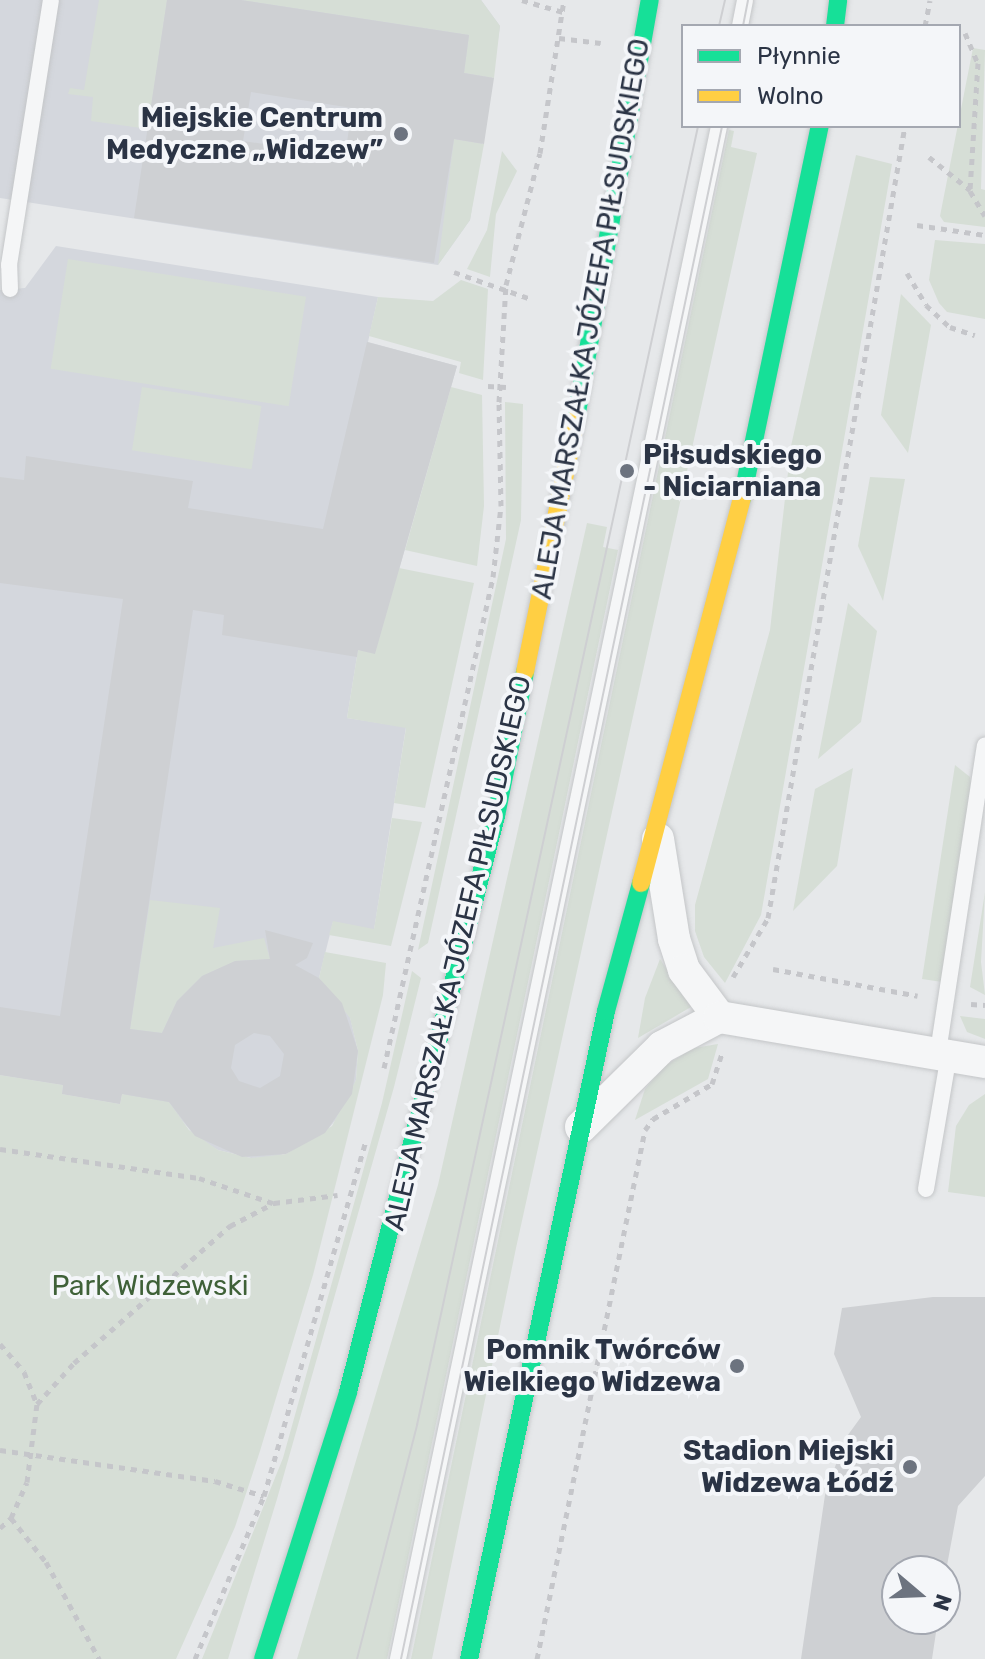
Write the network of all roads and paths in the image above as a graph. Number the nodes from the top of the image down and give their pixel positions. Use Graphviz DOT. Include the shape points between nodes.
graph roads {
  1 [pos="51,0"];
  2 [pos="522,0"];
  3 [pos="564,0"];
  4 [pos="650,0"];
  5 [pos="745,0"];
  6 [pos="838,0"];
  7 [pos="930,0"];
  8 [pos="563,12"];
  9 [pos="740,24"];
  10 [pos="835,24"];
  11 [pos="925,24"];
  12 [pos="965,33"];
  13 [pos="559,38"];
  14 [pos="582,40"];
  15 [pos="719,128"];
  16 [pos="820,128"];
  17 [pos="905,128"];
  18 [pos="929,157"];
  19 [pos="970,191"];
  20 [pos="985,216"];
  21 [pos="917,225"];
  22 [pos="985,235"];
  23 [pos="454,272"];
  24 [pos="907,273"];
  25 [pos="10,289"];
  26 [pos="506,293"];
  27 [pos="531,299"];
  28 [pos="975,335"];
  29 [pos="488,386"];
  30 [pos="503,386"];
  31 [pos="985,746"];
  32 [pos="657,834"];
  33 [pos="773,969"];
  34 [pos="946,1003"];
  35 [pos="723,1018"];
  36 [pos="944,1053"];
  37 [pos="985,1062"];
  38 [pos="383,1072"];
  39 [pos="580,1128"];
  40 [pos="368,1131"];
  41 [pos="0,1149"];
  42 [pos="926,1189"];
  43 [pos="338,1195"];
  44 [pos="274,1203"];
  45 [pos="0,1344"];
  46 [pos="37,1404"];
  47 [pos="0,1450"];
  48 [pos="35,1455"];
  49 [pos="264,1496"];
  50 [pos="11,1518"];
  51 [pos="0,1528"];
  52 [pos="99,1659"];
  53 [pos="195,1659"];
  54 [pos="263,1659"];
  55 [pos="398,1659"];
  56 [pos="469,1659"];
  57 [pos="537,1659"];
  1 -- 25 [label="lane" via="9,265"];
  2 -- 8 [label="path"];
  3 -- 8 [label="path"];
  4 -- 54 [label="main road, ALEJA MARSZAŁKA JÓZEFA PIŁSUDSKIEGO" via="587,365 496,816 364,1334"];
  5 -- 9 [label="lane"];
  6 -- 10 [label="main road"];
  7 -- 11 [label="path"];
  8 -- 13 [label="path"];
  12 -- 19 [label="path" via="978,63"];
  13 -- 14 [label="path"];
  13 -- 26 [label="path" via="540,153 513,243"];
  15 -- 55 [label="lane"];
  16 -- 32 [label="main road" via="726,575"];
  17 -- 35 [label="path" via="768,918 733,977"];
  18 -- 19 [label="path"];
  19 -- 20 [label="path"];
  21 -- 22 [label="path"];
  23 -- 26 [label="path"];
  24 -- 28 [label="path" via="926,305 950,327"];
  26 -- 27 [label="path"];
  26 -- 30 [label="path"];
  29 -- 30 [label="path"];
  30 -- 38 [label="path" via="496,565"];
  31 -- 34 [label="lane"];
  32 -- 35 [label="street" via="684,970"];
  32 -- 39 [label="main road" via="620,954"];
  33 -- 34 [label="path"];
  34 -- 36 [label="lane"];
  35 -- 36 [label="street"];
  35 -- 39 [label="street" via="662,1047"];
  35 -- 57 [label="path" via="718,1078 653,1119 645,1130"];
  36 -- 37 [label="street"];
  36 -- 42 [label="lane"];
  39 -- 56 [label="main road"];
  40 -- 49 [label="path"];
  41 -- 44 [label="path" via="199,1178"];
  43 -- 44 [label="path"];
  44 -- 46 [label="path" via="230,1226 74,1363"];
  45 -- 46 [label="path" via="24,1372"];
  46 -- 48 [label="path"];
  47 -- 48 [label="path"];
  48 -- 49 [label="path" via="215,1481"];
  48 -- 50 [label="path"];
  49 -- 53 [label="path"];
  50 -- 51 [label="path"];
  50 -- 52 [label="path" via="46,1562"];
}
